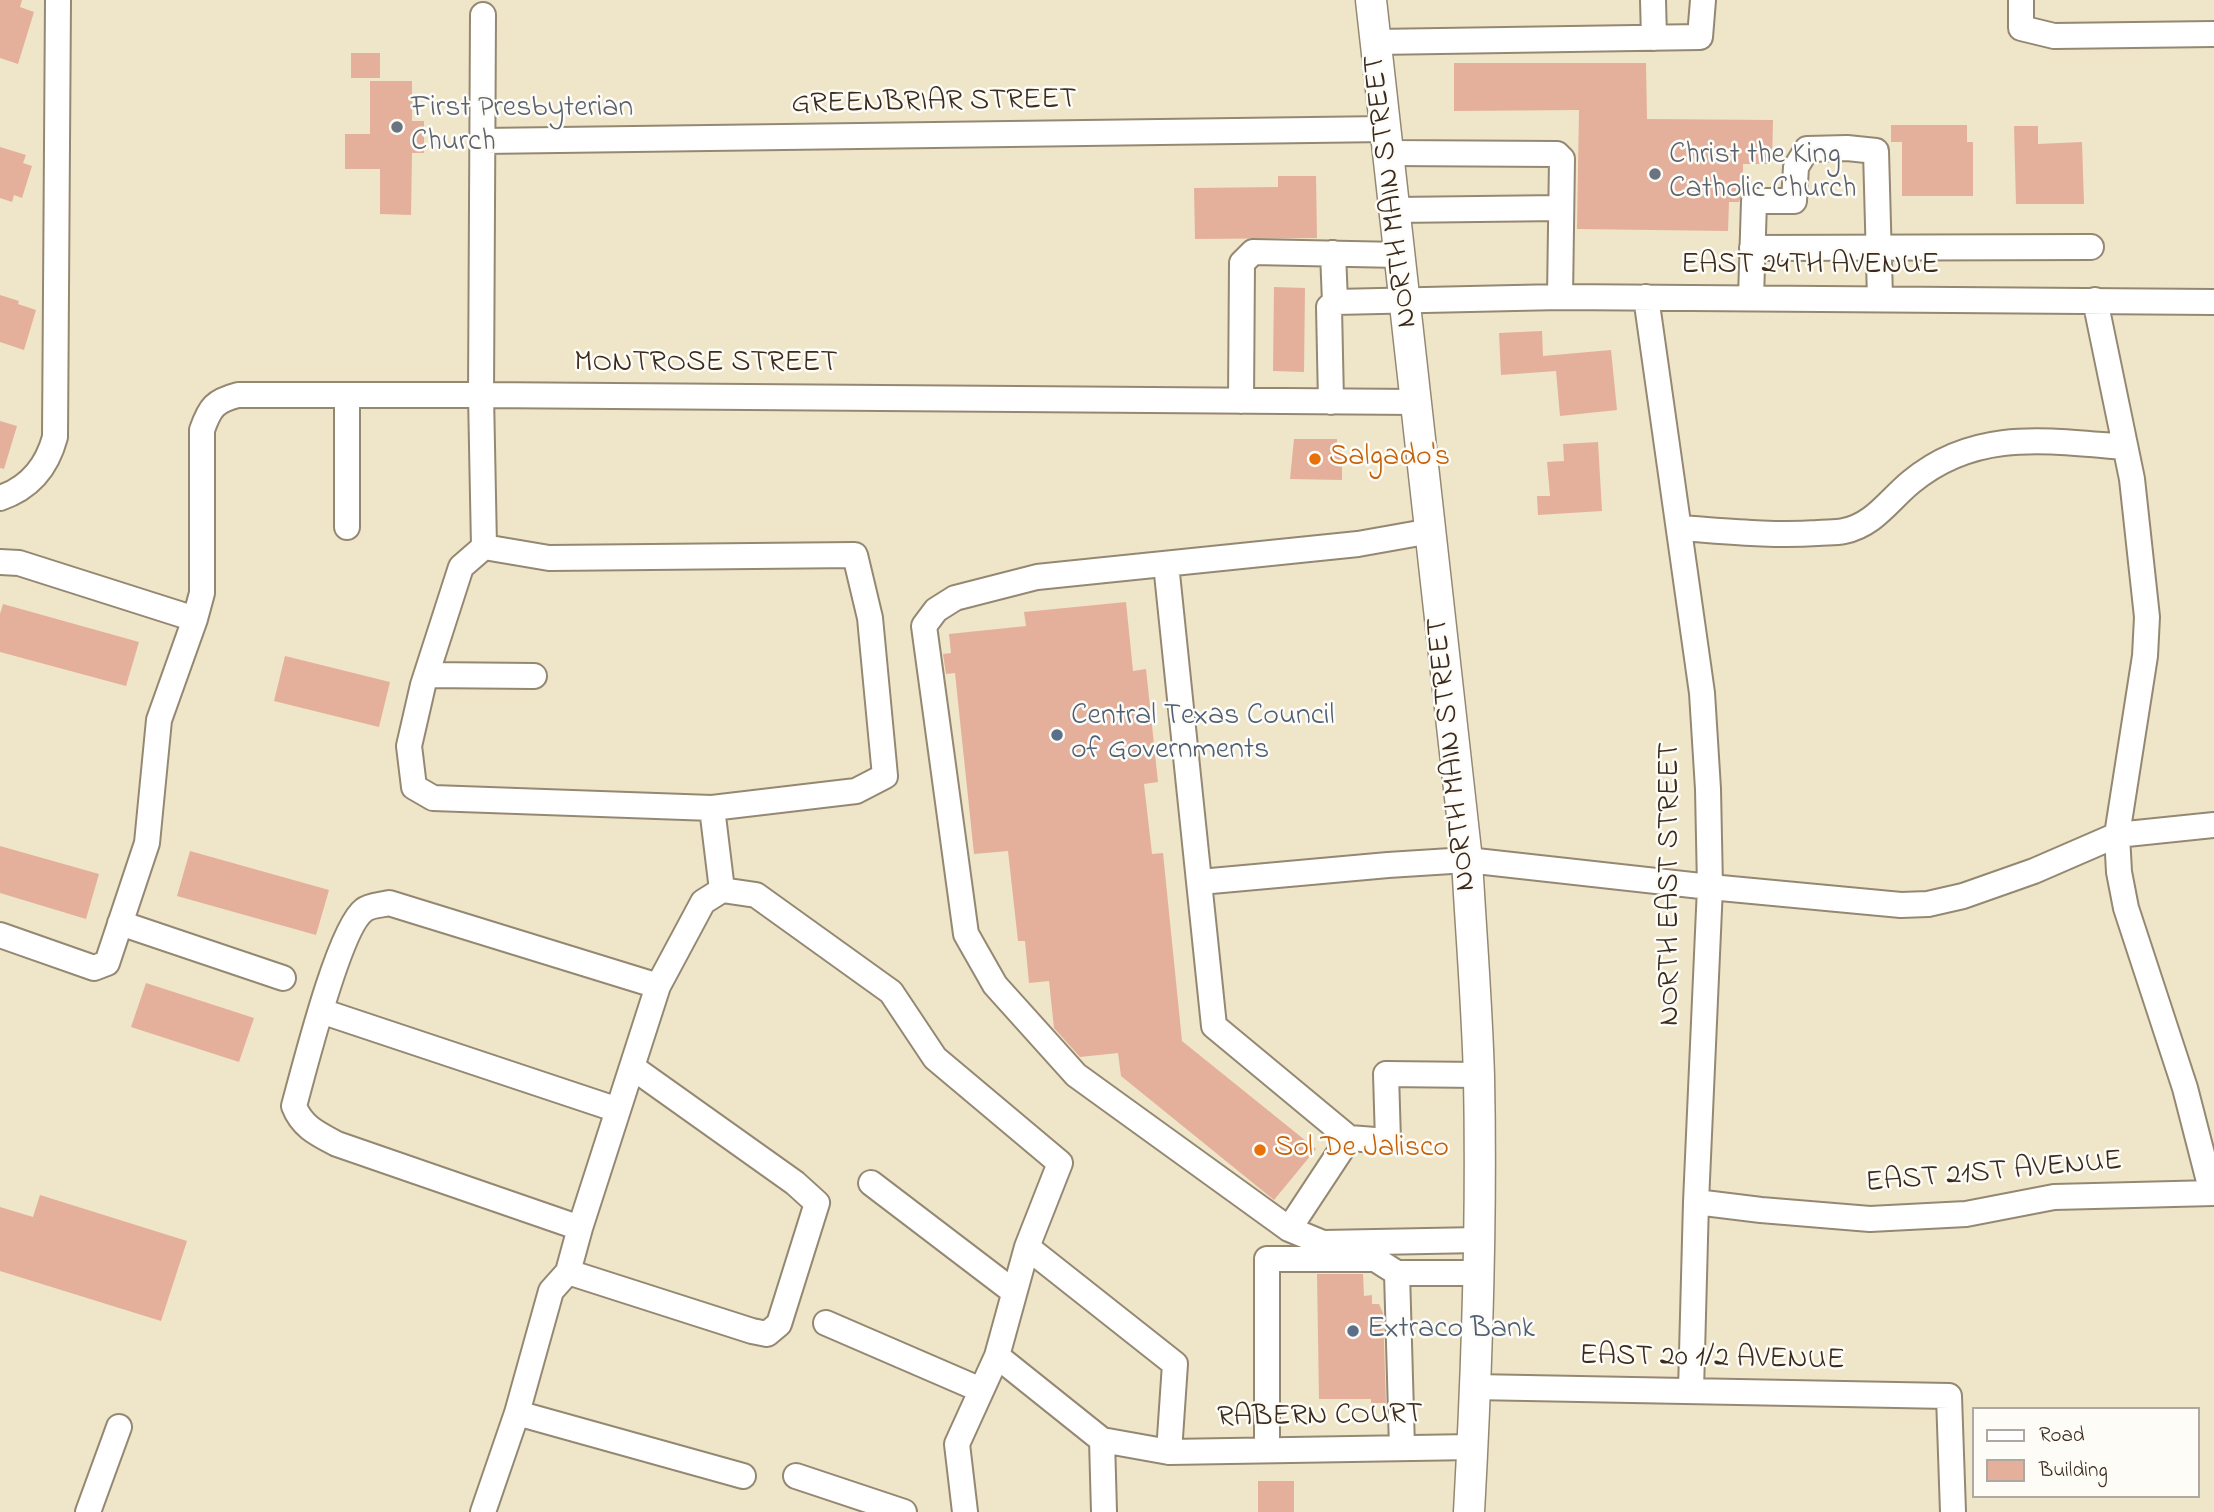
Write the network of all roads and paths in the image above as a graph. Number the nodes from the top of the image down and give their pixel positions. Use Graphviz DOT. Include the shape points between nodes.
graph roads {
  1 [pos="58,0"];
  2 [pos="1371,0"];
  3 [pos="1384,0"];
  4 [pos="1653,0"];
  5 [pos="1703,0"];
  6 [pos="2021,0"];
  7 [pos="483,15"];
  8 [pos="2214,34"];
  9 [pos="1654,38"];
  10 [pos="1376,42"];
  11 [pos="483,141"];
  12 [pos="1387,141"];
  13 [pos="1561,208"];
  14 [pos="1395,209"];
  15 [pos="2091,247"];
  16 [pos="1752,248"];
  17 [pos="1879,249"];
  18 [pos="1333,253"];
  19 [pos="1401,255"];
  20 [pos="1560,297"];
  21 [pos="1646,297"];
  22 [pos="1751,298"];
  23 [pos="1880,298"];
  24 [pos="1406,300"];
  25 [pos="2095,300"];
  26 [pos="1335,302"];
  27 [pos="2214,302"];
  28 [pos="481,395"];
  29 [pos="347,397"];
  30 [pos="1241,401"];
  31 [pos="1331,401"];
  32 [pos="1417,402"];
  33 [pos="2125,447"];
  34 [pos="0,498"];
  35 [pos="347,527"];
  36 [pos="1679,528"];
  37 [pos="1431,531"];
  38 [pos="484,547"];
  39 [pos="0,562"];
  40 [pos="1166,564"];
  41 [pos="195,619"];
  42 [pos="427,675"];
  43 [pos="534,676"];
  44 [pos="712,808"];
  45 [pos="2214,825"];
  46 [pos="2118,835"];
  47 [pos="1466,860"];
  48 [pos="1200,882"];
  49 [pos="1710,887"];
  50 [pos="722,890"];
  51 [pos="120,923"];
  52 [pos="0,935"];
  53 [pos="283,978"];
  54 [pos="658,986"];
  55 [pos="321,1012"];
  56 [pos="632,1067"];
  57 [pos="1479,1075"];
  58 [pos="618,1110"];
  59 [pos="1349,1138"];
  60 [pos="871,1182"];
  61 [pos="2213,1193"];
  62 [pos="1696,1202"];
  63 [pos="580,1228"];
  64 [pos="1289,1229"];
  65 [pos="1479,1240"];
  66 [pos="1027,1247"];
  67 [pos="568,1272"];
  68 [pos="1397,1273"];
  69 [pos="1478,1273"];
  70 [pos="1014,1292"];
  71 [pos="826,1322"];
  72 [pos="996,1356"];
  73 [pos="1474,1387"];
  74 [pos="981,1390"];
  75 [pos="1691,1391"];
  76 [pos="517,1413"];
  77 [pos="119,1427"];
  78 [pos="1102,1440"];
  79 [pos="1473,1447"];
  80 [pos="1402,1448"];
  81 [pos="1267,1450"];
  82 [pos="1169,1452"];
  83 [pos="743,1476"];
  84 [pos="796,1476"];
  85 [pos="88,1512"];
  86 [pos="483,1512"];
  87 [pos="904,1512"];
  88 [pos="965,1512"];
  89 [pos="1104,1512"];
  90 [pos="1469,1512"];
  91 [pos="1952,1512"];
  1 -- 34 [label="street" via="55,437 41,472 15,493"];
  2 -- 3 [label="street"];
  2 -- 10 [label="main road, NORTH MAIN STREET"];
  4 -- 9 [label="street"];
  5 -- 9 [label="street" via="1700,37"];
  6 -- 8 [label="street" via="2021,27 2054,36"];
  7 -- 11 [label="street"];
  9 -- 10 [label="street"];
  10 -- 12 [label="main road, NORTH MAIN STREET"];
  11 -- 12 [label="street, GREENBRIAR STREET"];
  11 -- 28 [label="street"];
  12 -- 13 [label="street, GREENBRIAR STREET" via="1557,154 1562,159"];
  12 -- 14 [label="main road, NORTH MAIN STREET"];
  13 -- 14 [label="street"];
  13 -- 20 [label="street"];
  14 -- 19 [label="main road, NORTH MAIN STREET"];
  15 -- 17 [label="street"];
  16 -- 17 [label="street"];
  16 -- 17 [label="street" via="1754,201 1794,201 1796,167 1807,149 1847,148 1876,151"];
  16 -- 22 [label="street"];
  17 -- 23 [label="street"];
  18 -- 19 [label="street"];
  18 -- 26 [label="street"];
  18 -- 30 [label="street" via="1254,252 1242,263"];
  19 -- 24 [label="main road, NORTH MAIN STREET"];
  20 -- 21 [label="street, EAST 24TH AVENUE"];
  20 -- 24 [label="street, EAST 24TH AVENUE"];
  21 -- 22 [label="street, EAST 24TH AVENUE"];
  21 -- 36 [label="street, NORTH EAST STREET"];
  22 -- 23 [label="street, EAST 24TH AVENUE"];
  23 -- 25 [label="street, EAST 24TH AVENUE"];
  24 -- 26 [label="street, EAST 24TH AVENUE"];
  24 -- 32 [label="main road, NORTH MAIN STREET"];
  25 -- 27 [label="street, EAST 24TH AVENUE"];
  25 -- 33 [label="street"];
  26 -- 31 [label="street" via="1329,307"];
  28 -- 29 [label="street, MONTROSE STREET"];
  28 -- 30 [label="street, MONTROSE STREET"];
  28 -- 38 [label="street"];
  29 -- 35 [label="street"];
  29 -- 41 [label="street, MONTROSE STREET" via="238,395 221,400 208,412 202,430 202,593"];
  30 -- 31 [label="street, MONTROSE STREET"];
  31 -- 32 [label="street, MONTROSE STREET"];
  32 -- 37 [label="main road, NORTH MAIN STREET"];
  33 -- 36 [label="street" via="2037,440 1991,443 1954,454 1912,481 1872,520 1844,531 1784,535"];
  33 -- 46 [label="street" via="2147,617"];
  36 -- 49 [label="street, NORTH EAST STREET" via="1702,693"];
  37 -- 40 [label="street" via="1358,544"];
  37 -- 47 [label="main road, NORTH MAIN STREET"];
  38 -- 42 [label="street" via="461,566"];
  38 -- 44 [label="street" via="549,558 855,555 870,618 885,776 856,791"];
  39 -- 41 [label="street" via="19,563"];
  40 -- 48 [label="street"];
  40 -- 64 [label="street" via="1037,578 955,598 936,610 924,626 966,934 995,985 1076,1075"];
  41 -- 51 [label="street, MONTROSE STREET" via="159,720 147,843"];
  42 -- 43 [label="street"];
  42 -- 44 [label="street" via="409,746 414,787 433,798"];
  44 -- 50 [label="street"];
  45 -- 46 [label="street"];
  46 -- 49 [label="street" via="1963,896 1928,904"];
  46 -- 61 [label="street" via="2126,908 2185,1088"];
  47 -- 48 [label="street"];
  47 -- 49 [label="street"];
  47 -- 57 [label="main road, NORTH MAIN STREET"];
  48 -- 59 [label="street" via="1214,1026"];
  49 -- 62 [label="street, NORTH EAST STREET"];
  50 -- 54 [label="street" via="702,902"];
  50 -- 66 [label="street" via="756,895 891,992 935,1058 1059,1163"];
  51 -- 52 [label="street, MONTROSE STREET" via="107,963 94,968"];
  51 -- 53 [label="street"];
  54 -- 55 [label="street" via="389,903 365,908 351,923"];
  54 -- 56 [label="street"];
  55 -- 58 [label="street"];
  55 -- 63 [label="street" via="294,1106 312,1131 337,1144"];
  56 -- 58 [label="street"];
  56 -- 67 [label="street" via="817,1203 779,1324 767,1334"];
  57 -- 59 [label="street" via="1386,1074 1388,1142"];
  57 -- 65 [label="main road, NORTH MAIN STREET"];
  58 -- 63 [label="street"];
  59 -- 64 [label="street"];
  60 -- 70 [label="street"];
  61 -- 62 [label="street, EAST 21ST AVENUE" via="2054,1197 1966,1214 1870,1219"];
  62 -- 75 [label="street, NORTH EAST STREET"];
  63 -- 67 [label="street"];
  64 -- 65 [label="street" via="1323,1242"];
  65 -- 69 [label="main road, NORTH MAIN STREET"];
  66 -- 70 [label="street"];
  66 -- 82 [label="street" via="1175,1364"];
  67 -- 76 [label="street" via="551,1291"];
  68 -- 69 [label="street"];
  68 -- 80 [label="street"];
  68 -- 81 [label="street" via="1375,1259 1267,1259"];
  69 -- 73 [label="main road, NORTH MAIN STREET"];
  70 -- 72 [label="street"];
  71 -- 74 [label="street"];
  72 -- 74 [label="street"];
  72 -- 78 [label="street"];
  73 -- 75 [label="street, EAST 20 1/2 AVENUE"];
  73 -- 79 [label="main road, NORTH MAIN STREET"];
  74 -- 88 [label="street" via="957,1444"];
  75 -- 91 [label="street, EAST 20 1/2 AVENUE" via="1949,1396"];
  76 -- 83 [label="street"];
  76 -- 86 [label="street"];
  77 -- 85 [label="street"];
  78 -- 82 [label="street, RABERN COURT"];
  78 -- 89 [label="street"];
  79 -- 80 [label="street, RABERN COURT"];
  79 -- 90 [label="main road, NORTH MAIN STREET"];
  80 -- 81 [label="street, RABERN COURT"];
  81 -- 82 [label="street, RABERN COURT"];
  84 -- 87 [label="street"];
}
